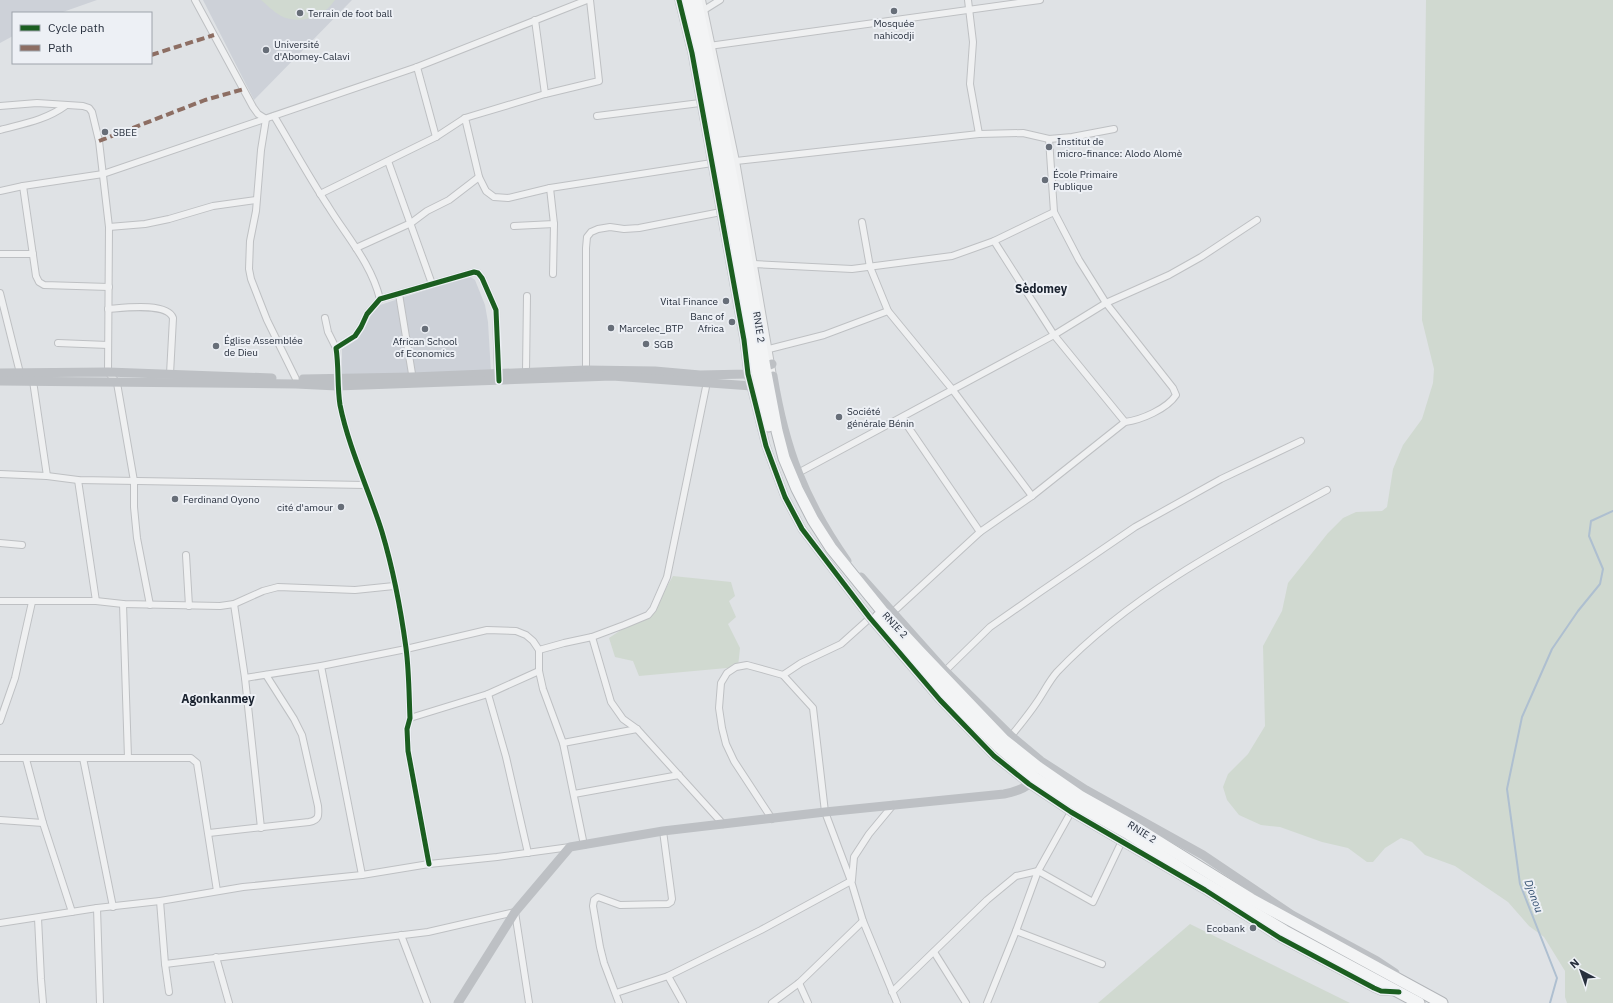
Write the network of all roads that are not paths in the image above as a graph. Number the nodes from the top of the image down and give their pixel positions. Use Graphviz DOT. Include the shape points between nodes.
graph roads {
  1 [pos="195,0"];
  2 [pos="589,0"];
  3 [pos="679,0"];
  4 [pos="687,0"];
  5 [pos="696,0"];
  6 [pos="702,0"];
  7 [pos="720,0"];
  8 [pos="968,0"];
  9 [pos="1040,0"];
  10 [pos="970,9"];
  11 [pos="704,10"];
  12 [pos="535,20"];
  13 [pos="709,46"];
  14 [pos="417,67"];
  15 [pos="545,94"];
  16 [pos="700,103"];
  17 [pos="0,106"];
  18 [pos="65,106"];
  19 [pos="274,116"];
  20 [pos="597,116"];
  21 [pos="465,118"];
  22 [pos="266,120"];
  23 [pos="1114,129"];
  24 [pos="0,130"];
  25 [pos="979,134"];
  26 [pos="436,137"];
  27 [pos="1049,139"];
  28 [pos="388,161"];
  29 [pos="736,161"];
  30 [pos="712,163"];
  31 [pos="104,174"];
  32 [pos="479,177"];
  33 [pos="23,186"];
  34 [pos="550,188"];
  35 [pos="0,191"];
  36 [pos="320,194"];
  37 [pos="256,200"];
  38 [pos="721,212"];
  39 [pos="1054,212"];
  40 [pos="1257,220"];
  41 [pos="862,222"];
  42 [pos="411,223"];
  43 [pos="554,224"];
  44 [pos="514,226"];
  45 [pos="108,227"];
  46 [pos="994,241"];
  47 [pos="356,248"];
  48 [pos="0,254"];
  49 [pos="33,254"];
  50 [pos="753,264"];
  51 [pos="870,266"];
  52 [pos="553,274"];
  53 [pos="432,284"];
  54 [pos="109,287"];
  55 [pos="0,293"];
  56 [pos="399,294"];
  57 [pos="527,296"];
  58 [pos="380,299"];
  59 [pos="1106,303"];
  60 [pos="108,309"];
  61 [pos="888,311"];
  62 [pos="325,318"];
  63 [pos="1054,335"];
  64 [pos="58,343"];
  65 [pos="108,345"];
  66 [pos="336,348"];
  67 [pos="770,349"];
  68 [pos="586,370"];
  69 [pos="108,372"];
  70 [pos="526,372"];
  71 [pos="0,373"];
  72 [pos="20,374"];
  73 [pos="170,374"];
  74 [pos="762,375"];
  75 [pos="498,377"];
  76 [pos="296,379"];
  77 [pos="234,380"];
  78 [pos="413,380"];
  79 [pos="0,381"];
  80 [pos="33,381"];
  81 [pos="338,382"];
  82 [pos="707,382"];
  83 [pos="117,383"];
  84 [pos="952,389"];
  85 [pos="902,418"];
  86 [pos="1125,422"];
  87 [pos="1301,441"];
  88 [pos="798,473"];
  89 [pos="0,474"];
  90 [pos="47,476"];
  91 [pos="78,480"];
  92 [pos="134,481"];
  93 [pos="365,485"];
  94 [pos="1327,490"];
  95 [pos="1032,496"];
  96 [pos="980,532"];
  97 [pos="0,543"];
  98 [pos="22,545"];
  99 [pos="186,555"];
  100 [pos="394,586"];
  101 [pos="0,601"];
  102 [pos="96,601"];
  103 [pos="32,602"];
  104 [pos="123,604"];
  105 [pos="150,604"];
  106 [pos="234,604"];
  107 [pos="189,606"];
  108 [pos="892,613"];
  109 [pos="870,618"];
  110 [pos="592,637"];
  111 [pos="406,649"];
  112 [pos="539,650"];
  113 [pos="321,666"];
  114 [pos="945,670"];
  115 [pos="539,671"];
  116 [pos="266,675"];
  117 [pos="783,675"];
  118 [pos="245,678"];
  119 [pos="488,694"];
  120 [pos="410,718"];
  121 [pos="0,721"];
  122 [pos="637,729"];
  123 [pos="1011,736"];
  124 [pos="563,743"];
  125 [pos="0,758"];
  126 [pos="83,758"];
  127 [pos="128,758"];
  128 [pos="26,759"];
  129 [pos="679,775"];
  130 [pos="1034,776"];
  131 [pos="574,794"];
  132 [pos="893,805"];
  133 [pos="825,812"];
  134 [pos="1071,812"];
  135 [pos="772,819"];
  136 [pos="0,820"];
  137 [pos="43,823"];
  138 [pos="724,824"];
  139 [pos="261,828"];
  140 [pos="663,831"];
  141 [pos="208,833"];
  142 [pos="1122,841"];
  143 [pos="584,845"];
  144 [pos="570,848"];
  145 [pos="528,853"];
  146 [pos="429,864"];
  147 [pos="1038,871"];
  148 [pos="362,875"];
  149 [pos="851,881"];
  150 [pos="218,891"];
  151 [pos="160,901"];
  152 [pos="114,907"];
  153 [pos="97,908"];
  154 [pos="72,912"];
  155 [pos="515,912"];
  156 [pos="38,918"];
  157 [pos="863,921"];
  158 [pos="0,923"];
  159 [pos="1016,931"];
  160 [pos="401,935"];
  161 [pos="934,952"];
  162 [pos="216,957"];
  163 [pos="165,964"];
  164 [pos="1102,964"];
  165 [pos="668,976"];
  166 [pos="799,984"];
  167 [pos="1403,989"];
  168 [pos="169,992"];
  169 [pos="892,992"];
  170 [pos="616,993"];
  171 [pos="43,1003"];
  172 [pos="100,1003"];
  173 [pos="229,1003"];
  174 [pos="427,1003"];
  175 [pos="458,1003"];
  176 [pos="529,1003"];
  177 [pos="620,1003"];
  178 [pos="683,1003"];
  179 [pos="772,1003"];
  180 [pos="808,1003"];
  181 [pos="897,1003"];
  182 [pos="966,1003"];
  183 [pos="987,1003"];
  184 [pos="1419,1003"];
  185 [pos="1442,1003"];
  1 -- 22 [label="street" via="253,107"];
  2 -- 12 [label="street"];
  2 -- 15 [label="street" via="599,81"];
  3 -- 16 [label="street" via="692,53"];
  4 -- 74 [label="highway, RNIE 2 / RNIE 2"];
  5 -- 13 [label="highway, RNIE 2 / RNIE 2"];
  6 -- 11 [label="street"];
  7 -- 11 [label="street"];
  8 -- 10 [label="street"];
  9 -- 10 [label="street"];
  10 -- 13 [label="street"];
  10 -- 25 [label="street" via="973,42 970,84"];
  11 -- 13 [label="street"];
  12 -- 14 [label="street"];
  12 -- 15 [label="street"];
  13 -- 29 [label="street"];
  13 -- 74 [label="highway, RNIE 2 / RNIE 2" via="741,226"];
  14 -- 19 [label="street"];
  14 -- 26 [label="street"];
  15 -- 21 [label="street"];
  16 -- 20 [label="street"];
  16 -- 30 [label="street"];
  17 -- 18 [label="street" via="37,103"];
  18 -- 24 [label="street" via="44,117"];
  18 -- 31 [label="street" via="84,106 92,112"];
  19 -- 22 [label="street"];
  19 -- 36 [label="street"];
  21 -- 26 [label="street"];
  21 -- 32 [label="street"];
  22 -- 31 [label="street"];
  22 -- 37 [label="street"];
  23 -- 27 [label="street"];
  25 -- 27 [label="street" via="1023,132"];
  25 -- 29 [label="street"];
  26 -- 28 [label="street"];
  27 -- 39 [label="street"];
  28 -- 36 [label="street"];
  28 -- 42 [label="street"];
  29 -- 50 [label="street"];
  30 -- 34 [label="street"];
  30 -- 38 [label="street"];
  31 -- 33 [label="street"];
  31 -- 45 [label="street"];
  32 -- 34 [label="street" via="486,191 494,197 508,198"];
  32 -- 42 [label="street" via="449,200"];
  33 -- 35 [label="street"];
  33 -- 49 [label="street"];
  34 -- 43 [label="street"];
  36 -- 47 [label="street"];
  37 -- 45 [label="street" via="213,206 145,224"];
  37 -- 76 [label="street" via="250,241 250,274 267,320"];
  38 -- 68 [label="street" via="639,228 610,227 591,232 587,237 586,248"];
  38 -- 74 [label="street" via="744,340"];
  39 -- 46 [label="street"];
  39 -- 59 [label="street" via="1079,260"];
  40 -- 59 [label="street" via="1201,257"];
  41 -- 51 [label="street"];
  42 -- 47 [label="street"];
  42 -- 53 [label="street"];
  43 -- 44 [label="street"];
  43 -- 52 [label="street"];
  45 -- 54 [label="street"];
  46 -- 51 [label="street" via="952,256"];
  46 -- 63 [label="street"];
  47 -- 58 [label="street" via="368,265"];
  48 -- 49 [label="street"];
  49 -- 54 [label="street" via="36,276 44,285"];
  50 -- 51 [label="street" via="852,269"];
  50 -- 67 [label="street"];
  51 -- 61 [label="street"];
  53 -- 56 [label="street"];
  53 -- 75 [label="street" via="471,272 478,273 496,310"];
  54 -- 60 [label="street"];
  55 -- 72 [label="street"];
  56 -- 58 [label="street"];
  56 -- 78 [label="street"];
  57 -- 70 [label="street"];
  58 -- 66 [label="street" via="371,308 355,336"];
  59 -- 63 [label="street"];
  59 -- 86 [label="street" via="1173,388 1176,396 1172,402 1138,420"];
  60 -- 65 [label="street"];
  60 -- 73 [label="street" via="147,307 164,310 172,315"];
  61 -- 67 [label="street" via="824,335"];
  61 -- 84 [label="street"];
  62 -- 66 [label="street" via="328,332"];
  63 -- 84 [label="street"];
  63 -- 86 [label="street"];
  64 -- 65 [label="street"];
  65 -- 69 [label="street"];
  66 -- 81 [label="street"];
  67 -- 74 [label="street"];
  68 -- 70 [label="street"];
  68 -- 74 [label="street"];
  69 -- 72 [label="street"];
  69 -- 73 [label="street"];
  69 -- 83 [label="street"];
  70 -- 75 [label="street"];
  71 -- 72 [label="street"];
  73 -- 77 [label="street"];
  74 -- 82 [label="street" via="731,385"];
  74 -- 88 [label="street"];
  74 -- 109 [label="street" via="766,446 785,497 802,529"];
  74 -- 130 [label="highway, RNIE 2 / RNIE 2" via="774,450 792,495 810,528 832,559 917,663 1000,748"];
  75 -- 78 [label="street"];
  75 -- 82 [label="street" via="612,376"];
  76 -- 77 [label="street"];
  76 -- 81 [label="street"];
  77 -- 81 [label="street" via="296,384"];
  77 -- 83 [label="street"];
  78 -- 81 [label="street"];
  79 -- 80 [label="street"];
  80 -- 83 [label="street"];
  80 -- 90 [label="street"];
  81 -- 93 [label="street" via="347,433"];
  82 -- 110 [label="street" via="667,577 660,596 648,615"];
  83 -- 92 [label="street"];
  84 -- 85 [label="street"];
  84 -- 95 [label="street"];
  85 -- 88 [label="street"];
  85 -- 96 [label="street"];
  86 -- 95 [label="street"];
  87 -- 114 [label="street" via="1221,479 1135,527 990,628"];
  88 -- 108 [label="street" via="822,523 847,561"];
  89 -- 90 [label="street"];
  90 -- 91 [label="street"];
  91 -- 92 [label="street"];
  91 -- 102 [label="street"];
  92 -- 93 [label="street"];
  92 -- 105 [label="street" via="138,538"];
  93 -- 100 [label="street" via="382,535"];
  94 -- 123 [label="street" via="1177,576 1099,632 1056,673"];
  95 -- 96 [label="street"];
  96 -- 108 [label="street"];
  97 -- 98 [label="street"];
  99 -- 107 [label="street"];
  100 -- 106 [label="street" via="355,590 278,587"];
  100 -- 111 [label="street"];
  101 -- 103 [label="street"];
  102 -- 103 [label="street"];
  102 -- 104 [label="street"];
  103 -- 121 [label="street" via="14,678"];
  104 -- 105 [label="street"];
  104 -- 127 [label="street"];
  105 -- 107 [label="street"];
  106 -- 107 [label="street"];
  106 -- 118 [label="street"];
  108 -- 114 [label="street"];
  109 -- 117 [label="street" via="841,644 801,662"];
  109 -- 130 [label="street" via="940,700 994,756"];
  110 -- 112 [label="street"];
  110 -- 122 [label="street" via="611,702 623,719"];
  111 -- 112 [label="street" via="487,630 516,631 526,635"];
  111 -- 113 [label="street"];
  111 -- 120 [label="street"];
  112 -- 115 [label="street"];
  113 -- 116 [label="street"];
  113 -- 148 [label="street"];
  114 -- 123 [label="street"];
  115 -- 119 [label="street"];
  115 -- 124 [label="street"];
  116 -- 118 [label="street"];
  116 -- 139 [label="street" via="302,736 319,812 316,821"];
  117 -- 133 [label="street" via="814,708"];
  117 -- 135 [label="street" via="747,665 736,667 727,673 721,683 720,708 726,744 734,761"];
  118 -- 139 [label="street"];
  119 -- 120 [label="street"];
  119 -- 145 [label="street"];
  120 -- 146 [label="street" via="407,729 408,751"];
  122 -- 124 [label="street"];
  122 -- 129 [label="street"];
  123 -- 167 [label="street" via="1041,761 1086,790 1203,855 1292,915 1391,969"];
  124 -- 131 [label="street"];
  125 -- 128 [label="street"];
  126 -- 127 [label="street"];
  126 -- 128 [label="street"];
  126 -- 152 [label="street"];
  127 -- 141 [label="street" via="194,760 197,763"];
  128 -- 137 [label="street"];
  129 -- 131 [label="street"];
  129 -- 138 [label="street"];
  130 -- 132 [label="street" via="1017,791 1004,794"];
  130 -- 134 [label="street"];
  130 -- 167 [label="highway, RNIE 2 / RNIE 2" via="1077,805 1285,931"];
  131 -- 143 [label="street"];
  132 -- 133 [label="street"];
  132 -- 149 [label="street" via="854,857"];
  133 -- 135 [label="street"];
  133 -- 149 [label="street"];
  134 -- 142 [label="street"];
  134 -- 147 [label="street"];
  135 -- 138 [label="street"];
  136 -- 137 [label="street"];
  137 -- 154 [label="street"];
  138 -- 140 [label="street"];
  139 -- 141 [label="street"];
  140 -- 143 [label="street"];
  140 -- 170 [label="street" via="671,902 620,904 598,897 594,900 600,947"];
  141 -- 150 [label="street"];
  142 -- 147 [label="street" via="1093,902"];
  142 -- 167 [label="street" via="1280,938 1374,988 1381,991"];
  143 -- 144 [label="street"];
  144 -- 145 [label="street"];
  144 -- 155 [label="street"];
  145 -- 146 [label="street"];
  146 -- 148 [label="street"];
  147 -- 159 [label="street"];
  147 -- 161 [label="street" via="1016,876 972,914"];
  148 -- 150 [label="street"];
  149 -- 157 [label="street"];
  149 -- 165 [label="street" via="761,930"];
  150 -- 151 [label="street"];
  151 -- 152 [label="street"];
  151 -- 163 [label="street"];
  152 -- 153 [label="street"];
  153 -- 154 [label="street"];
  153 -- 172 [label="street"];
  154 -- 156 [label="street"];
  155 -- 160 [label="street" via="428,932"];
  155 -- 175 [label="street"];
  155 -- 176 [label="street"];
  156 -- 158 [label="street"];
  156 -- 171 [label="street"];
  157 -- 166 [label="street"];
  157 -- 169 [label="street"];
  159 -- 164 [label="street"];
  159 -- 183 [label="street"];
  160 -- 162 [label="street"];
  160 -- 174 [label="street"];
  161 -- 169 [label="street"];
  161 -- 182 [label="street"];
  162 -- 163 [label="street"];
  162 -- 173 [label="street"];
  163 -- 168 [label="street"];
  165 -- 170 [label="street"];
  165 -- 178 [label="street"];
  166 -- 179 [label="street"];
  166 -- 180 [label="street"];
  167 -- 184 [label="highway, RNIE 2 / RNIE 2"];
  167 -- 185 [label="highway, RNIE 2 / RNIE 2"];
  169 -- 181 [label="street"];
  170 -- 177 [label="street"];
}
